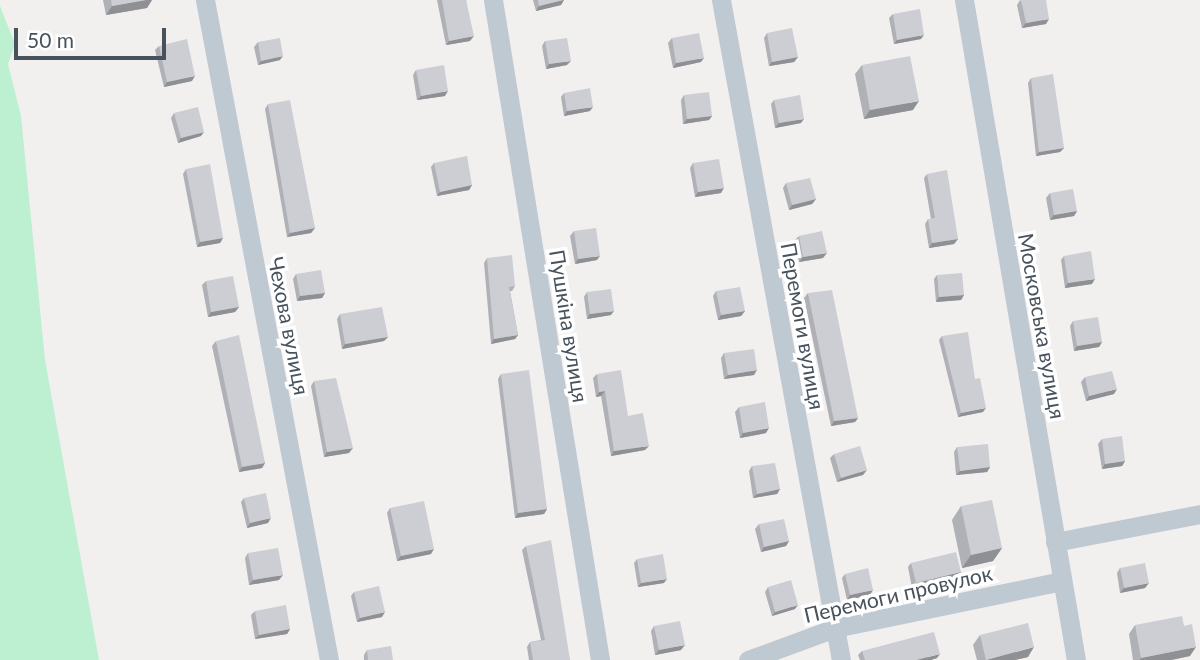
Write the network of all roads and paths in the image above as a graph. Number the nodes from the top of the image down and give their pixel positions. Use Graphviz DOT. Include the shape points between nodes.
graph roads {
  1 [pos="205,0"];
  2 [pos="493,0"];
  3 [pos="721,0"];
  4 [pos="964,0"];
  5 [pos="1200,514"];
  6 [pos="1055,542"];
  7 [pos="1061,581"];
  8 [pos="835,628"];
  9 [pos="329,660"];
  10 [pos="600,660"];
  11 [pos="748,660"];
  12 [pos="841,660"];
  13 [pos="1076,660"];
  1 -- 9 [label="street, Чехова вулиця"];
  2 -- 10 [label="street, Пушкіна вулиця"];
  3 -- 8 [label="street, Перемоги вулиця"];
  4 -- 6 [label="street, Московська вулиця"];
  5 -- 6 [label="street"];
  6 -- 7 [label="street, Московська вулиця"];
  7 -- 8 [label="street, Перемоги провулок"];
  7 -- 13 [label="street, Московська вулиця"];
  8 -- 11 [label="street, Перемоги провулок"];
  8 -- 12 [label="street, Перемоги вулиця"];
}
